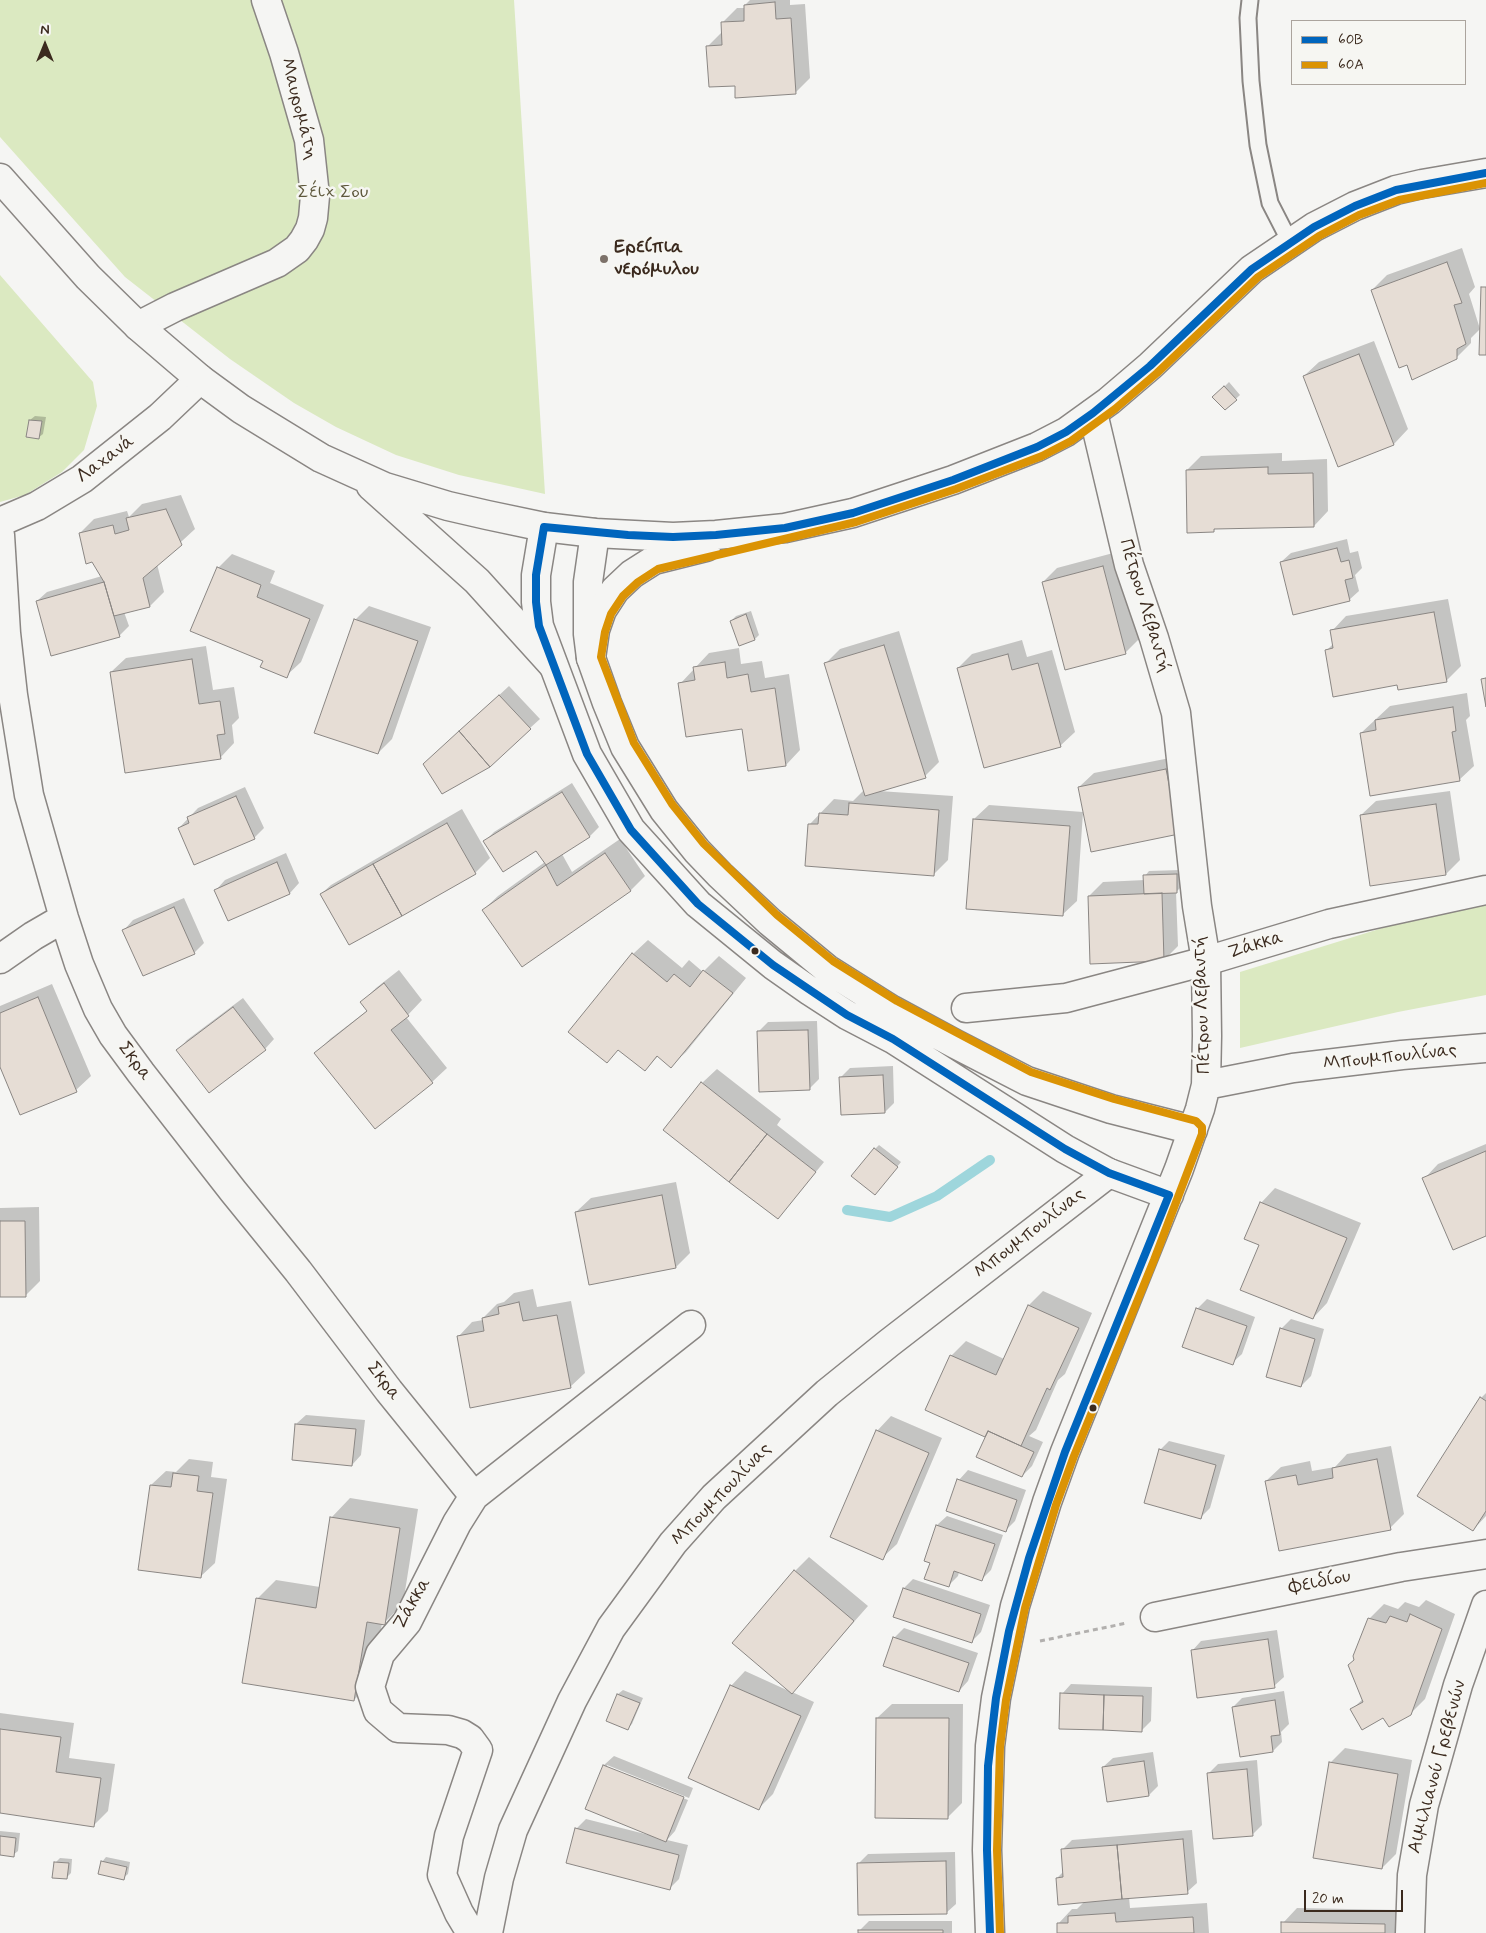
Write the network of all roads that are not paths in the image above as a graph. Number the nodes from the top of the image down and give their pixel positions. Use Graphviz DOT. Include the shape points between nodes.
graph roads {
  1 [pos="266,0"];
  2 [pos="1250,0"];
  3 [pos="1486,173"];
  4 [pos="0,178"];
  5 [pos="1290,242"];
  6 [pos="138,326"];
  7 [pos="200,379"];
  8 [pos="1093,413"];
  9 [pos="361,477"];
  10 [pos="0,522"];
  11 [pos="544,527"];
  12 [pos="785,528"];
  13 [pos="595,533"];
  14 [pos="0,535"];
  15 [pos="591,658"];
  16 [pos="553,665"];
  17 [pos="1486,890"];
  18 [pos="64,918"];
  19 [pos="0,959"];
  20 [pos="1206,961"];
  21 [pos="966,1008"];
  22 [pos="1486,1048"];
  23 [pos="1206,1085"];
  24 [pos="1193,1130"];
  25 [pos="1109,1173"];
  26 [pos="1169,1195"];
  27 [pos="691,1325"];
  28 [pos="474,1496"];
  29 [pos="1486,1554"];
  30 [pos="1486,1605"];
  31 [pos="1154,1617"];
  32 [pos="471,1933"];
  33 [pos="488,1933"];
  34 [pos="990,1933"];
  35 [pos="1410,1933"];
  1 -- 6 [label="street, Μαυρομάτη" via="309,140 315,196 310,229 297,249 277,263"];
  2 -- 5 [label="lane" via="1251,82 1258,145 1270,203"];
  3 -- 5 [label="street" via="1382,195 1334,216"];
  4 -- 6 [label="street" via="88,277"];
  5 -- 8 [label="street" via="1252,269 1150,366"];
  6 -- 7 [label="street"];
  7 -- 9 [label="street" via="296,444"];
  7 -- 10 [label="street, Λαχανά" via="160,417 82,479 37,506"];
  8 -- 12 [label="street" via="1037,447 953,480 853,513"];
  8 -- 20 [label="street, Πέτρου Λεβαντή" via="1129,564 1176,713"];
  9 -- 11 [label="street" via="448,506"];
  9 -- 16 [label="street" via="477,581"];
  11 -- 13 [label="street"];
  11 -- 16 [label="street" via="537,568 536,602 538,626"];
  12 -- 13 [label="street" via="673,537"];
  12 -- 15 [label="street" via="654,560 632,574 615,590 602,610"];
  13 -- 15 [label="street" via="588,582"];
  14 -- 18 [label="street, Σκρα" via="6,633 23,766"];
  15 -- 24 [label="street" via="625,747 664,810 720,875 827,969 892,1010 1027,1080 1111,1109"];
  16 -- 25 [label="street" via="587,754 632,830 698,904 773,965 847,1015 893,1039 1065,1149"];
  17 -- 20 [label="street, Ζάκκα" via="1330,924"];
  18 -- 19 [label="street"];
  18 -- 28 [label="street, Σκρα" via="89,988 113,1035"];
  20 -- 21 [label="street, Ζάκκα" via="1066,998"];
  20 -- 23 [label="street, Πέτρου Λεβαντή"];
  22 -- 23 [label="street, Μπουμπουλίνας" via="1293,1068"];
  23 -- 24 [label="street, Πέτρου Λεβαντή"];
  24 -- 26 [label="street, Πέτρου Λεβαντή"];
  25 -- 26 [label="street"];
  25 -- 33 [label="street, Μπουμπουλίνας" via="827,1393 714,1497 673,1543 611,1628 572,1701 513,1830"];
  26 -- 34 [label="street, Πέτρου Λεβαντή" via="1065,1452 1015,1606 996,1698 988,1766"];
  27 -- 28 [label="street, Ζάκκα"];
  28 -- 32 [label="street, Ζάκκα" via="407,1622 380,1654 370,1687 378,1711 398,1728 448,1730 470,1739 478,1750 449,1836 442,1875"];
  29 -- 31 [label="street, Φειδίου" via="1401,1567"];
  30 -- 35 [label="street, Αιμιλιανού Γρεβενών" via="1424,1805 1412,1875"];
}
